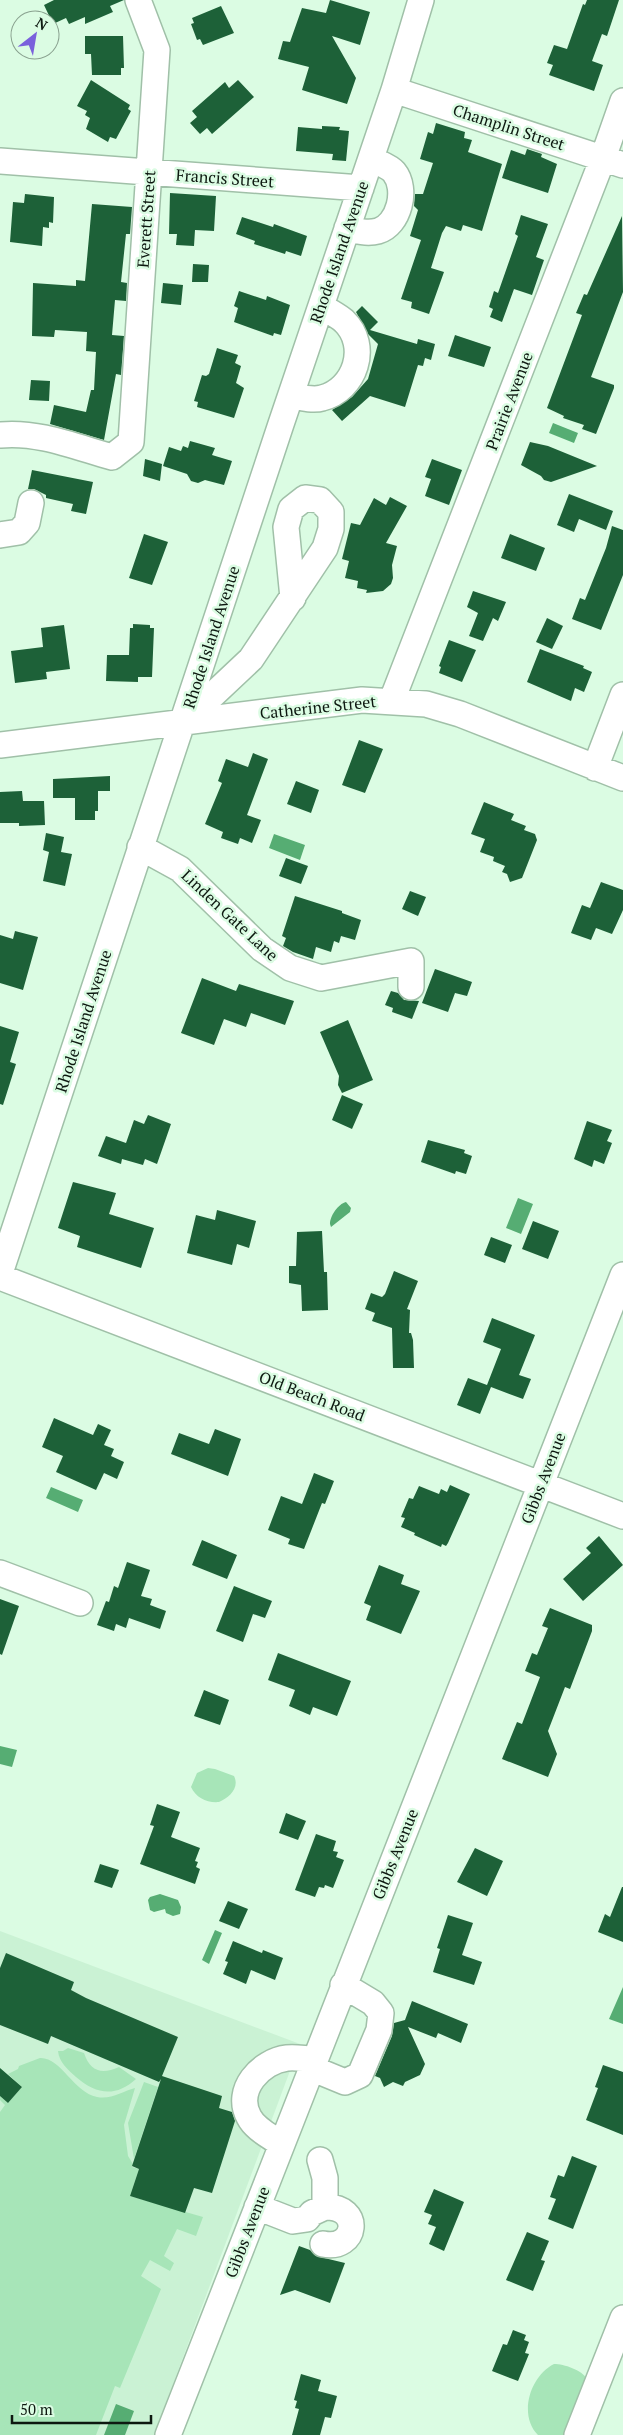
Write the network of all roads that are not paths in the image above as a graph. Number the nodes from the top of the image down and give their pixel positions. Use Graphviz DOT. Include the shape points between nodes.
graph roads {
  1 [pos="138,0"];
  2 [pos="421,0"];
  3 [pos="394,90"];
  4 [pos="623,101"];
  5 [pos="371,159"];
  6 [pos="0,161"];
  7 [pos="613,162"];
  8 [pos="150,172"];
  9 [pos="361,188"];
  10 [pos="347,228"];
  11 [pos="321,306"];
  12 [pos="290,395"];
  13 [pos="0,435"];
  14 [pos="31,503"];
  15 [pos="0,535"];
  16 [pos="293,598"];
  17 [pos="623,695"];
  18 [pos="392,700"];
  19 [pos="183,723"];
  20 [pos="0,745"];
  21 [pos="595,768"];
  22 [pos="623,778"];
  23 [pos="140,847"];
  24 [pos="411,987"];
  25 [pos="0,1273"];
  26 [pos="623,1275"];
  27 [pos="0,1277"];
  28 [pos="541,1484"];
  29 [pos="623,1516"];
  30 [pos="0,1573"];
  31 [pos="80,1603"];
  32 [pos="343,1985"];
  33 [pos="313,2063"];
  34 [pos="281,2144"];
  35 [pos="320,2160"];
  36 [pos="257,2207"];
  37 [pos="325,2207"];
  38 [pos="323,2244"];
  39 [pos="623,2318"];
  40 [pos="168,2435"];
  41 [pos="577,2435"];
  1 -- 8 [label="street, Everett Street" via="157,50"];
  2 -- 3 [label="street, Rhode Island Avenue"];
  3 -- 5 [label="street, Rhode Island Avenue"];
  3 -- 7 [label="street, Champlin Street"];
  4 -- 7 [label="street, Prairie Avenue"];
  5 -- 9 [label="street, Rhode Island Avenue"];
  5 -- 10 [label="street" via="394,171 400,182 402,194 395,216 388,226 379,231 367,233"];
  6 -- 8 [label="street, Francis Street"];
  7 -- 18 [label="street, Prairie Avenue"];
  8 -- 9 [label="street, Francis Street"];
  8 -- 13 [label="street, Everett Street" via="131,442 112,457 34,435"];
  9 -- 10 [label="street, Rhode Island Avenue"];
  10 -- 11 [label="street, Rhode Island Avenue"];
  11 -- 12 [label="street, Rhode Island Avenue"];
  11 -- 12 [label="street" via="344,321 353,335 358,351 356,367 347,383 335,393 320,399"];
  12 -- 19 [label="street, Rhode Island Avenue"];
  14 -- 15 [label="street" via="27,522 19,532"];
  16 -- 19 [label="street" via="251,659"];
  17 -- 21 [label="street"];
  18 -- 19 [label="street, Catherine Street" via="362,700"];
  18 -- 21 [label="street, Catherine Street" via="426,704 460,714"];
  19 -- 20 [label="street, Catherine Street"];
  19 -- 23 [label="street, Rhode Island Avenue"];
  21 -- 22 [label="street, Catherine Street"];
  23 -- 24 [label="street, Linden Gate Lane" via="180,869 274,959 290,968 321,978 411,961"];
  23 -- 25 [label="street, Rhode Island Avenue"];
  26 -- 28 [label="street, Gibbs Avenue"];
  27 -- 28 [label="street, Old Beach Road"];
  28 -- 29 [label="street, Old Beach Road"];
  28 -- 32 [label="street, Gibbs Avenue"];
  30 -- 31 [label="street"];
  32 -- 33 [label="street, Gibbs Avenue"];
  32 -- 33 [label="street" via="373,2003 380,2013 379,2030 360,2075 345,2082"];
  33 -- 34 [label="street, Gibbs Avenue"];
  33 -- 34 [label="street" via="287,2058 269,2064 257,2072 248,2085 244,2100 248,2116"];
  34 -- 36 [label="street, Gibbs Avenue"];
  35 -- 37 [label="street" via="325,2178"];
  36 -- 37 [label="street" via="293,2221 307,2219"];
  36 -- 40 [label="street, Gibbs Avenue"];
  37 -- 38 [label="street" via="345,2212 351,2222 351,2230 343,2242 332,2246"];
  39 -- 41 [label="street"];
}
